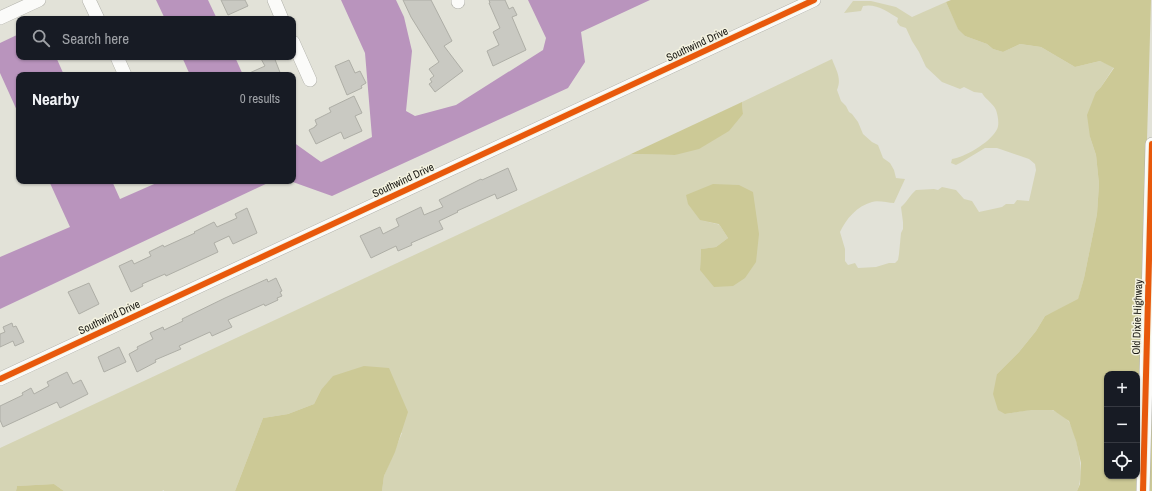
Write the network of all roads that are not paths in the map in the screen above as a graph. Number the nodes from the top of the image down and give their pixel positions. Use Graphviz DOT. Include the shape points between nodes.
graph roads {
  1 [pos="39,0"];
  2 [pos="89,0"];
  3 [pos="274,0"];
  4 [pos="814,0"];
  5 [pos="97,16"];
  6 [pos="281,16"];
  7 [pos="0,18"];
  8 [pos="296,49"];
  9 [pos="118,60"];
  10 [pos="124,72"];
  11 [pos="310,80"];
  12 [pos="1152,144"];
  13 [pos="0,379"];
  14 [pos="1143,491"];
  1 -- 7 [label="street"];
  2 -- 5 [label="street"];
  3 -- 6 [label="street"];
  4 -- 13 [label="street, Southwind Drive"];
  8 -- 11 [label="street"];
  9 -- 10 [label="street"];
  12 -- 14 [label="street, Old Dixie Highway"];
}
